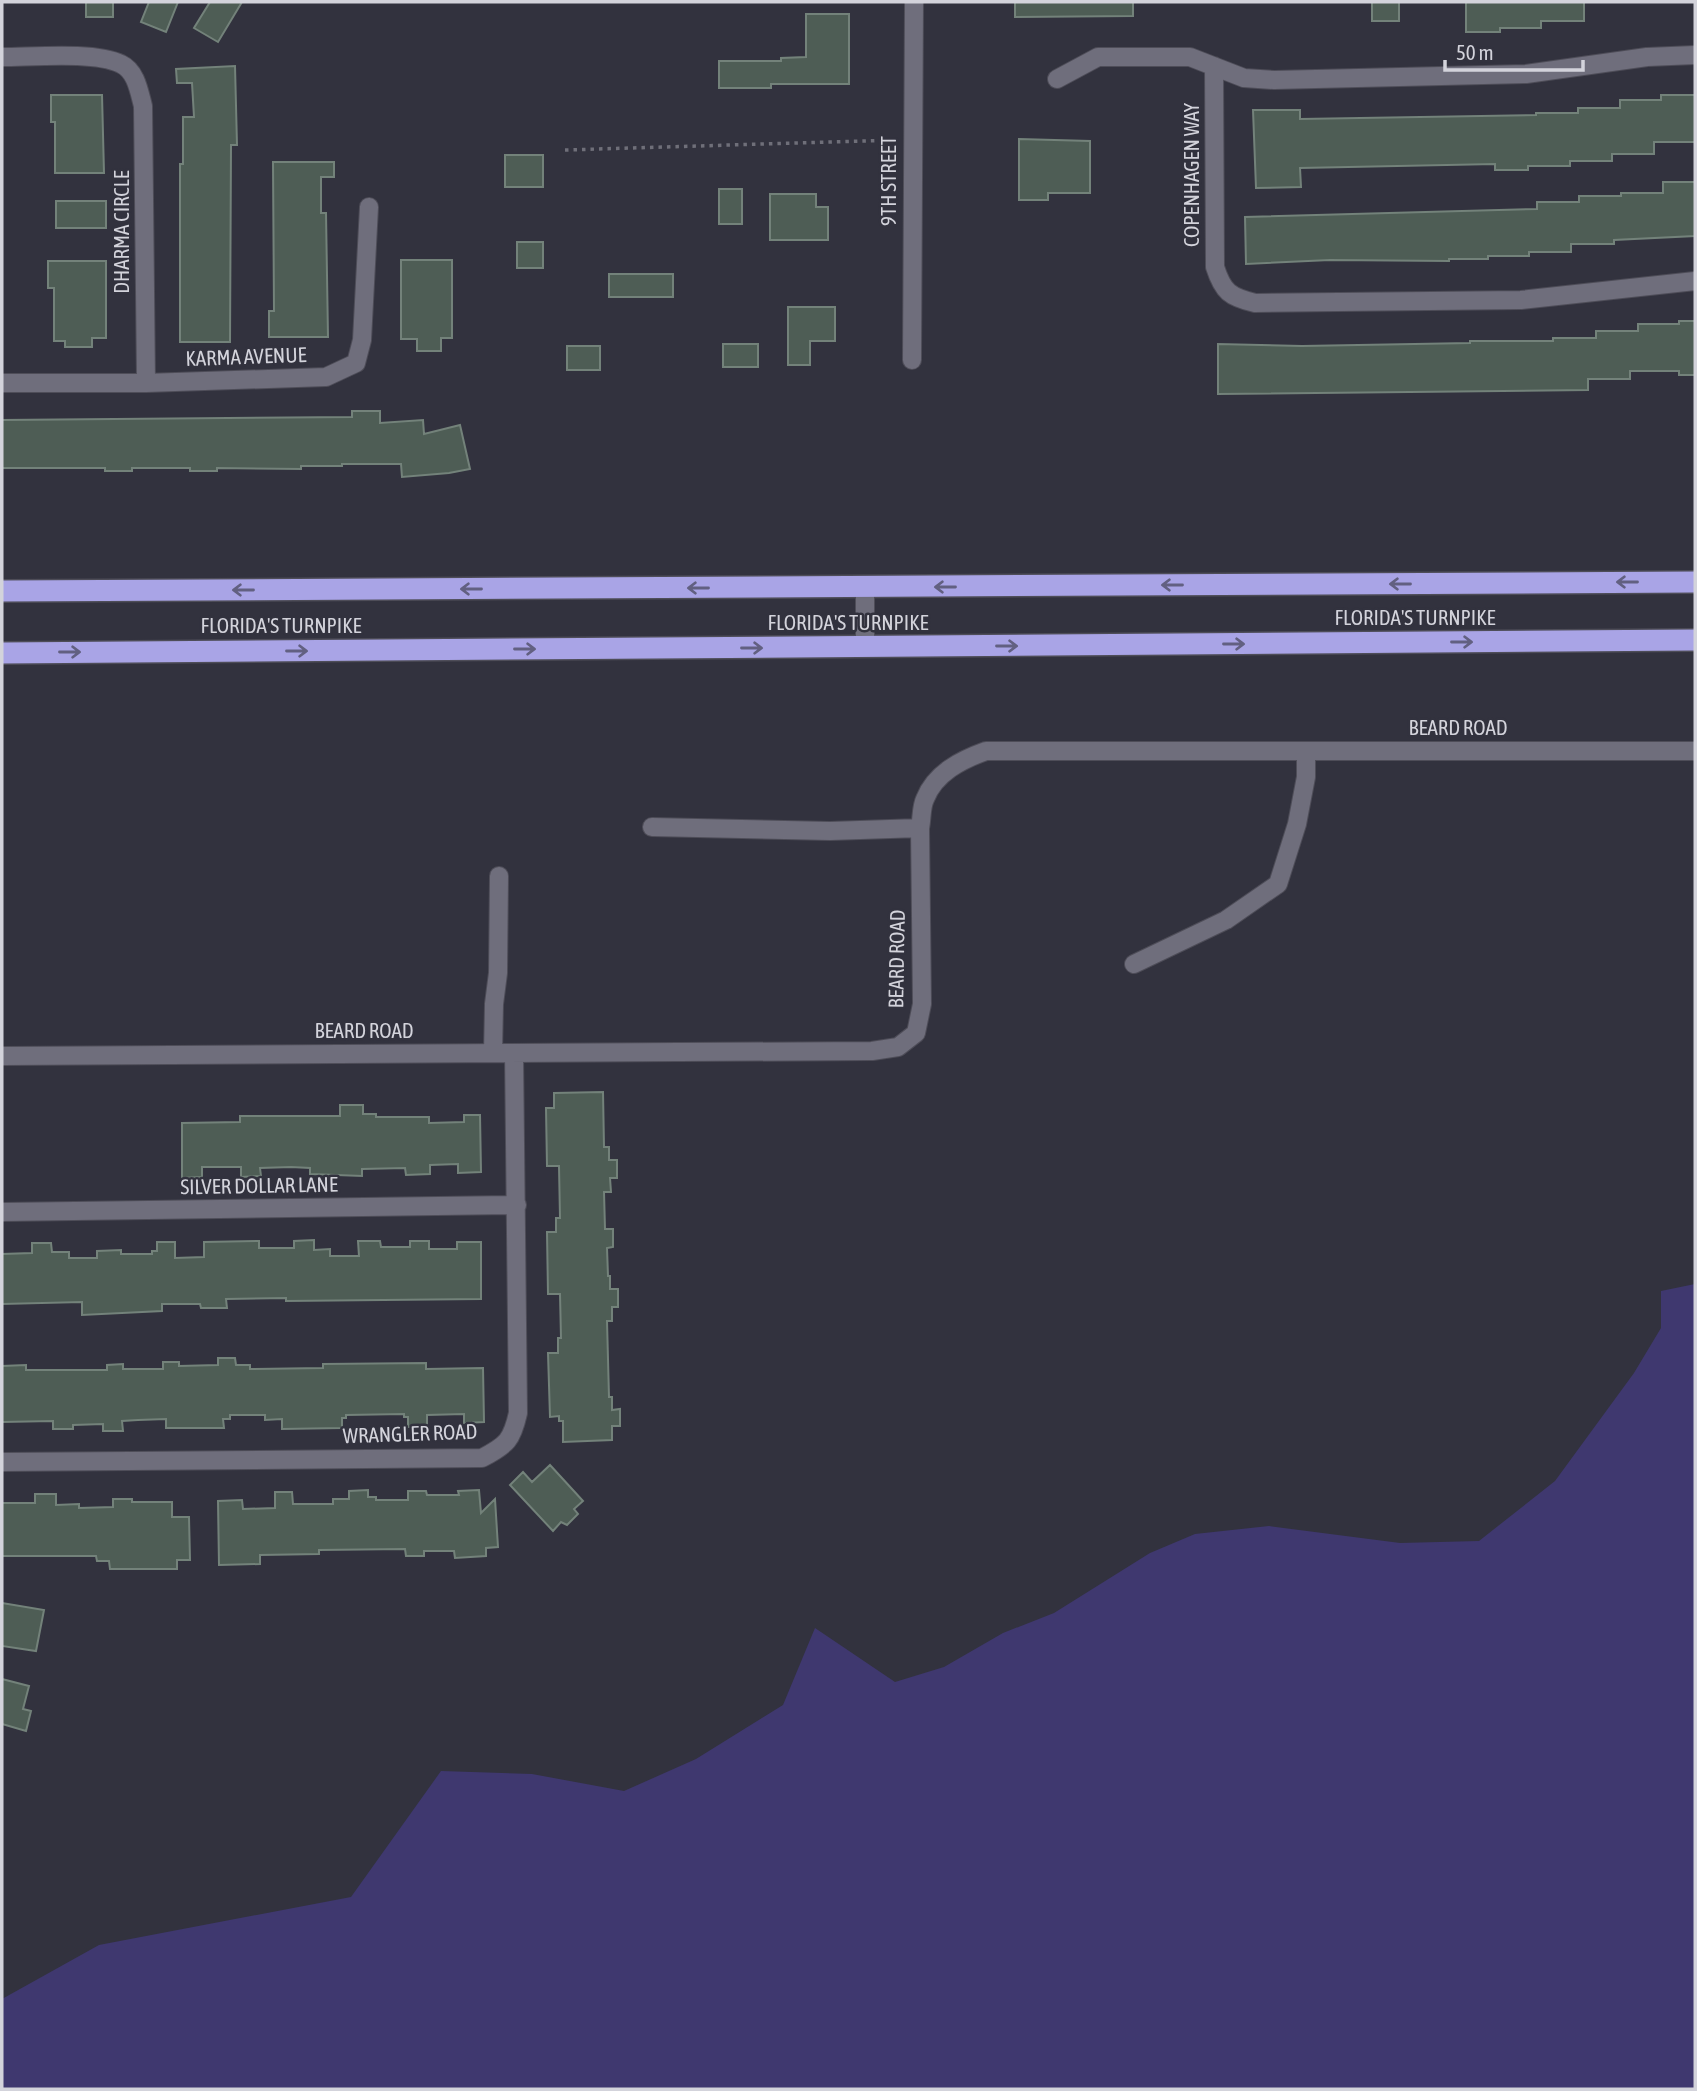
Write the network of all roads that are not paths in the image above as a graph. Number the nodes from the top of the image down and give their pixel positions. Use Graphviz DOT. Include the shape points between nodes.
graph roads {
  1 [pos="914,2"];
  2 [pos="1695,55"];
  3 [pos="2,57"];
  4 [pos="1214,66"];
  5 [pos="1057,79"];
  6 [pos="369,207"];
  7 [pos="1695,281"];
  8 [pos="912,360"];
  9 [pos="2,383"];
  10 [pos="146,383"];
  11 [pos="1695,582"];
  12 [pos="864,587"];
  13 [pos="2,591"];
  14 [pos="1695,640"];
  15 [pos="865,647"];
  16 [pos="2,653"];
  17 [pos="1306,751"];
  18 [pos="1695,751"];
  19 [pos="652,827"];
  20 [pos="920,828"];
  21 [pos="499,876"];
  22 [pos="1134,964"];
  23 [pos="493,1053"];
  24 [pos="514,1053"];
  25 [pos="2,1056"];
  26 [pos="517,1205"];
  27 [pos="2,1212"];
  28 [pos="2,1462"];
  1 -- 8 [label="street, 9TH STREET"];
  2 -- 4 [label="street" via="1526,74 1314,79 1244,78"];
  3 -- 10 [label="street, DHARMA CIRCLE" via="95,57 123,64 136,80 143,106"];
  4 -- 5 [label="street" via="1190,57 1098,57"];
  4 -- 7 [label="street, COPENHAGEN WAY" via="1215,267 1221,285 1234,298 1255,303 1521,300"];
  6 -- 10 [label="street, KARMA AVENUE" via="362,340 356,363 326,377"];
  9 -- 10 [label="street"];
  11 -- 12 [label="highway, FLORIDA'S TURNPIKE, one-way"];
  12 -- 13 [label="highway, FLORIDA'S TURNPIKE, one-way"];
  12 -- 15 [label="street"];
  15 -- 14 [label="highway, FLORIDA'S TURNPIKE, one-way"];
  16 -- 15 [label="highway, FLORIDA'S TURNPIKE, one-way"];
  17 -- 18 [label="street, BEARD ROAD"];
  17 -- 20 [label="street, BEARD ROAD" via="986,751 966,758 939,777 924,800"];
  17 -- 22 [label="street" via="1297,824 1278,884 1226,920"];
  19 -- 20 [label="street"];
  20 -- 24 [label="street, BEARD ROAD" via="922,1004 916,1034 898,1047 872,1051"];
  21 -- 23 [label="street"];
  23 -- 24 [label="street, BEARD ROAD"];
  23 -- 25 [label="street, BEARD ROAD"];
  24 -- 26 [label="street, WRANGLER ROAD"];
  26 -- 27 [label="street, SILVER DOLLAR LANE"];
  26 -- 28 [label="street, WRANGLER ROAD" via="519,1413 513,1434 502,1448 482,1458"];
}
